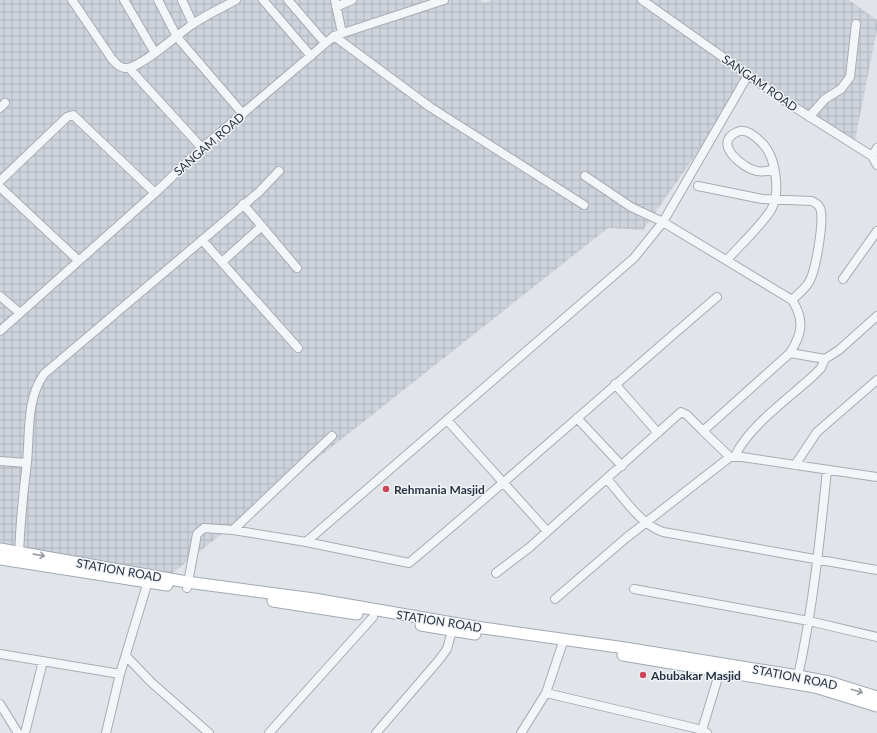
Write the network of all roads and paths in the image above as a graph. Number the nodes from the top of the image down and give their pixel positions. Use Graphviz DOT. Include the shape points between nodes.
graph roads {
  1 [pos="72,0"];
  2 [pos="124,0"];
  3 [pos="158,0"];
  4 [pos="182,0"];
  5 [pos="215,0"];
  6 [pos="236,0"];
  7 [pos="263,0"];
  8 [pos="288,0"];
  9 [pos="352,0"];
  10 [pos="444,0"];
  11 [pos="642,0"];
  12 [pos="335,3"];
  13 [pos="218,8"];
  14 [pos="193,24"];
  15 [pos="856,24"];
  16 [pos="342,33"];
  17 [pos="334,36"];
  18 [pos="176,37"];
  19 [pos="325,43"];
  20 [pos="154,53"];
  21 [pos="311,56"];
  22 [pos="129,68"];
  23 [pos="748,75"];
  24 [pos="243,114"];
  25 [pos="809,117"];
  26 [pos="202,148"];
  27 [pos="877,148"];
  28 [pos="872,156"];
  29 [pos="877,165"];
  30 [pos="774,169"];
  31 [pos="279,171"];
  32 [pos="585,176"];
  33 [pos="0,181"];
  34 [pos="698,186"];
  35 [pos="0,187"];
  36 [pos="155,193"];
  37 [pos="774,199"];
  38 [pos="244,204"];
  39 [pos="584,205"];
  40 [pos="663,222"];
  41 [pos="262,226"];
  42 [pos="877,231"];
  43 [pos="202,240"];
  44 [pos="78,260"];
  45 [pos="727,260"];
  46 [pos="222,262"];
  47 [pos="297,268"];
  48 [pos="843,279"];
  49 [pos="0,296"];
  50 [pos="717,297"];
  51 [pos="792,300"];
  52 [pos="20,313"];
  53 [pos="877,316"];
  54 [pos="0,331"];
  55 [pos="298,348"];
  56 [pos="790,353"];
  57 [pos="824,359"];
  58 [pos="877,380"];
  59 [pos="614,384"];
  60 [pos="577,418"];
  61 [pos="447,420"];
  62 [pos="703,431"];
  63 [pos="658,433"];
  64 [pos="332,436"];
  65 [pos="732,457"];
  66 [pos="0,461"];
  67 [pos="27,462"];
  68 [pos="795,465"];
  69 [pos="622,466"];
  70 [pos="828,470"];
  71 [pos="877,477"];
  72 [pos="607,479"];
  73 [pos="503,484"];
  74 [pos="646,522"];
  75 [pos="233,530"];
  76 [pos="547,531"];
  77 [pos="306,542"];
  78 [pos="0,549"];
  79 [pos="19,557"];
  80 [pos="0,559"];
  81 [pos="818,560"];
  82 [pos="877,570"];
  83 [pos="496,573"];
  84 [pos="149,579"];
  85 [pos="187,585"];
  86 [pos="634,589"];
  87 [pos="555,599"];
  88 [pos="373,617"];
  89 [pos="809,621"];
  90 [pos="452,631"];
  91 [pos="877,637"];
  92 [pos="563,642"];
  93 [pos="0,654"];
  94 [pos="126,656"];
  95 [pos="42,661"];
  96 [pos="720,671"];
  97 [pos="120,674"];
  98 [pos="798,676"];
  99 [pos="546,694"];
  100 [pos="877,697"];
  101 [pos="0,704"];
  102 [pos="877,706"];
  103 [pos="522,732"];
  104 [pos="705,732"];
  105 [pos="18,733"];
  106 [pos="25,733"];
  107 [pos="106,733"];
  108 [pos="209,733"];
  109 [pos="269,733"];
  110 [pos="376,733"];
  111 [pos="532,733"];
  1 -- 22 [label="street" via="117,65"];
  2 -- 20 [label="street"];
  3 -- 18 [label="street"];
  4 -- 14 [label="street"];
  5 -- 13 [label="street"];
  6 -- 13 [label="street"];
  7 -- 21 [label="street"];
  8 -- 19 [label="street"];
  9 -- 12 [label="street"];
  10 -- 16 [label="street, SANGAM ROAD"];
  11 -- 23 [label="street, SANGAM ROAD"];
  12 -- 16 [label="street"];
  13 -- 14 [label="street"];
  14 -- 18 [label="street"];
  15 -- 25 [label="street" via="850,77 841,89 825,99"];
  16 -- 17 [label="street, SANGAM ROAD"];
  17 -- 19 [label="street, SANGAM ROAD"];
  17 -- 39 [label="street" via="430,107"];
  18 -- 20 [label="street"];
  18 -- 24 [label="street"];
  19 -- 21 [label="street, SANGAM ROAD"];
  20 -- 22 [label="street"];
  21 -- 24 [label="street, SANGAM ROAD"];
  22 -- 26 [label="street"];
  23 -- 25 [label="street, SANGAM ROAD"];
  23 -- 40 [label="street"];
  24 -- 26 [label="street, SANGAM ROAD"];
  25 -- 28 [label="street, SANGAM ROAD"];
  26 -- 36 [label="street, SANGAM ROAD"];
  27 -- 28 [label="street"];
  28 -- 29 [label="street, SANGAM ROAD"];
  30 -- 30 [label="street" via="758,171 740,164 728,149 729,139 742,131 756,138 770,154"];
  30 -- 37 [label="street"];
  31 -- 38 [label="street"];
  32 -- 40 [label="street" via="631,207"];
  33 -- 36 [label="street" via="67,117 73,115"];
  34 -- 37 [label="street" via="762,199"];
  35 -- 44 [label="street"];
  36 -- 44 [label="street, SANGAM ROAD"];
  37 -- 45 [label="street" via="768,213"];
  37 -- 51 [label="street" via="812,201 821,212 820,237 813,273 809,282"];
  38 -- 41 [label="street"];
  38 -- 43 [label="street"];
  40 -- 45 [label="street"];
  40 -- 61 [label="street" via="634,258"];
  41 -- 46 [label="street"];
  41 -- 47 [label="street"];
  42 -- 48 [label="street"];
  43 -- 46 [label="street"];
  43 -- 67 [label="street" via="44,374 37,383 32,401"];
  44 -- 52 [label="street, SANGAM ROAD"];
  45 -- 51 [label="street"];
  46 -- 55 [label="street"];
  49 -- 52 [label="street"];
  50 -- 59 [label="street"];
  51 -- 56 [label="street" via="798,308 801,322 799,339"];
  52 -- 54 [label="street, SANGAM ROAD"];
  53 -- 57 [label="street" via="839,350"];
  56 -- 57 [label="street"];
  56 -- 62 [label="street"];
  57 -- 65 [label="street" via="821,368 751,432"];
  58 -- 68 [label="street" via="818,432"];
  59 -- 60 [label="street"];
  59 -- 63 [label="street"];
  60 -- 69 [label="street"];
  60 -- 73 [label="street"];
  61 -- 73 [label="street"];
  61 -- 77 [label="street"];
  62 -- 63 [label="street" via="681,412"];
  62 -- 65 [label="street"];
  63 -- 69 [label="street"];
  64 -- 75 [label="street"];
  65 -- 68 [label="street"];
  65 -- 74 [label="street"];
  66 -- 67 [label="street"];
  67 -- 79 [label="street" via="21,505"];
  68 -- 70 [label="street"];
  69 -- 72 [label="street"];
  70 -- 71 [label="street"];
  70 -- 81 [label="street"];
  72 -- 74 [label="street"];
  72 -- 76 [label="street"];
  73 -- 76 [label="street"];
  73 -- 77 [label="street" via="409,563"];
  74 -- 81 [label="street" via="653,529 663,532"];
  74 -- 87 [label="street"];
  75 -- 77 [label="street"];
  75 -- 85 [label="street" via="210,527 200,530"];
  76 -- 83 [label="street"];
  78 -- 79 [label="main road, STATION ROAD"];
  79 -- 80 [label="main road, STATION ROAD"];
  79 -- 84 [label="main road, STATION ROAD"];
  81 -- 82 [label="street"];
  81 -- 89 [label="street"];
  84 -- 85 [label="main road, STATION ROAD"];
  84 -- 94 [label="street"];
  85 -- 88 [label="main road, STATION ROAD"];
  85 -- 92 [label="main road, STATION ROAD" via="314,599"];
  86 -- 89 [label="street"];
  88 -- 90 [label="main road, STATION ROAD"];
  88 -- 109 [label="street"];
  89 -- 91 [label="street"];
  89 -- 98 [label="street"];
  90 -- 92 [label="main road, STATION ROAD"];
  90 -- 110 [label="street" via="447,649 439,660"];
  92 -- 96 [label="main road, STATION ROAD"];
  92 -- 98 [label="main road, STATION ROAD"];
  92 -- 99 [label="street"];
  93 -- 95 [label="street"];
  94 -- 97 [label="street"];
  94 -- 108 [label="street" via="152,683"];
  95 -- 97 [label="street"];
  95 -- 106 [label="street"];
  96 -- 102 [label="main road, STATION ROAD" via="815,687"];
  96 -- 104 [label="street"];
  97 -- 107 [label="street"];
  98 -- 100 [label="main road, STATION ROAD, one-way" via="829,682"];
  99 -- 103 [label="street"];
  99 -- 104 [label="street"];
  101 -- 105 [label="street"];
  103 -- 111 [label="street"];
}
